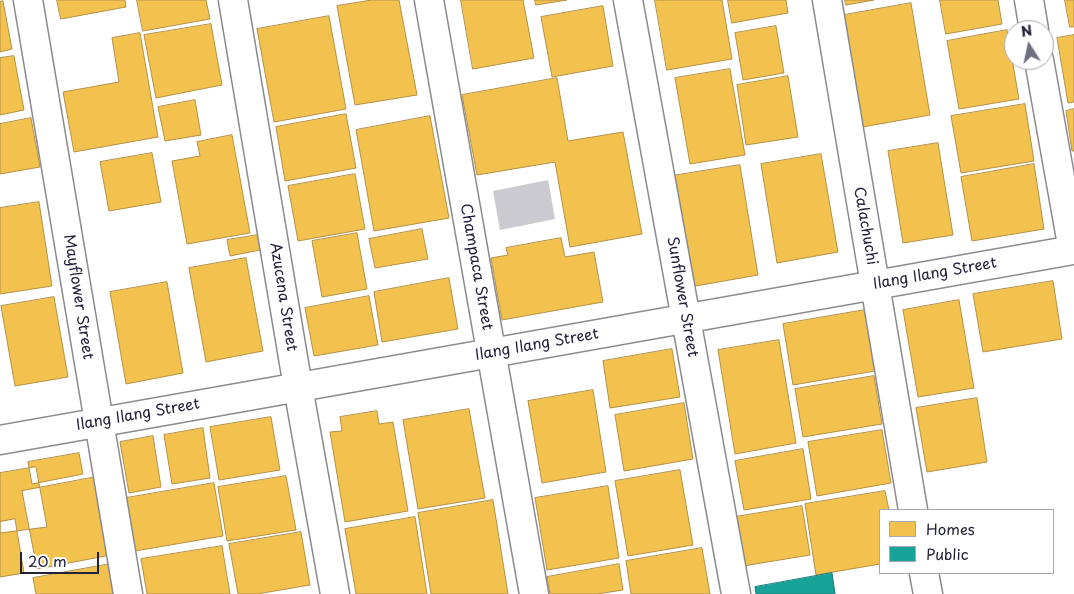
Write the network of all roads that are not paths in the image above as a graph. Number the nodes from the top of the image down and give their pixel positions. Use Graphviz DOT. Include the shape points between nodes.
graph roads {
  1 [pos="28,0"];
  2 [pos="233,0"];
  3 [pos="429,0"];
  4 [pos="628,0"];
  5 [pos="827,0"];
  6 [pos="1028,0"];
  7 [pos="1032,20"];
  8 [pos="1041,70"];
  9 [pos="1073,250"];
  10 [pos="875,284"];
  11 [pos="686,318"];
  12 [pos="492,353"];
  13 [pos="298,387"];
  14 [pos="99,422"];
  15 [pos="0,440"];
  16 [pos="913,509"];
  17 [pos="924,574"];
  18 [pos="128,594"];
  19 [pos="334,594"];
  20 [pos="534,594"];
  21 [pos="736,594"];
  22 [pos="928,594"];
  1 -- 14 [label="street, Mayflower Street"];
  2 -- 13 [label="street, Azucena Street"];
  3 -- 12 [label="street, Champaca Street"];
  4 -- 11 [label="street, Sunflower Street"];
  5 -- 10 [label="street, Calachuchi"];
  6 -- 7 [label="street"];
  8 -- 9 [label="street"];
  9 -- 10 [label="street, Ilang Ilang Street"];
  10 -- 11 [label="street, Ilang Ilang Street"];
  10 -- 16 [label="street, Calachuchi"];
  11 -- 12 [label="street, Ilang Ilang Street"];
  11 -- 21 [label="street, Sunflower Street"];
  12 -- 13 [label="street, Ilang Ilang Street"];
  12 -- 20 [label="street, Champaca Street"];
  13 -- 14 [label="street, Ilang Ilang Street"];
  13 -- 19 [label="street, Azucena Street"];
  14 -- 15 [label="street, Ilang Ilang Street"];
  14 -- 18 [label="street, Mayflower Street"];
  17 -- 22 [label="street"];
}
